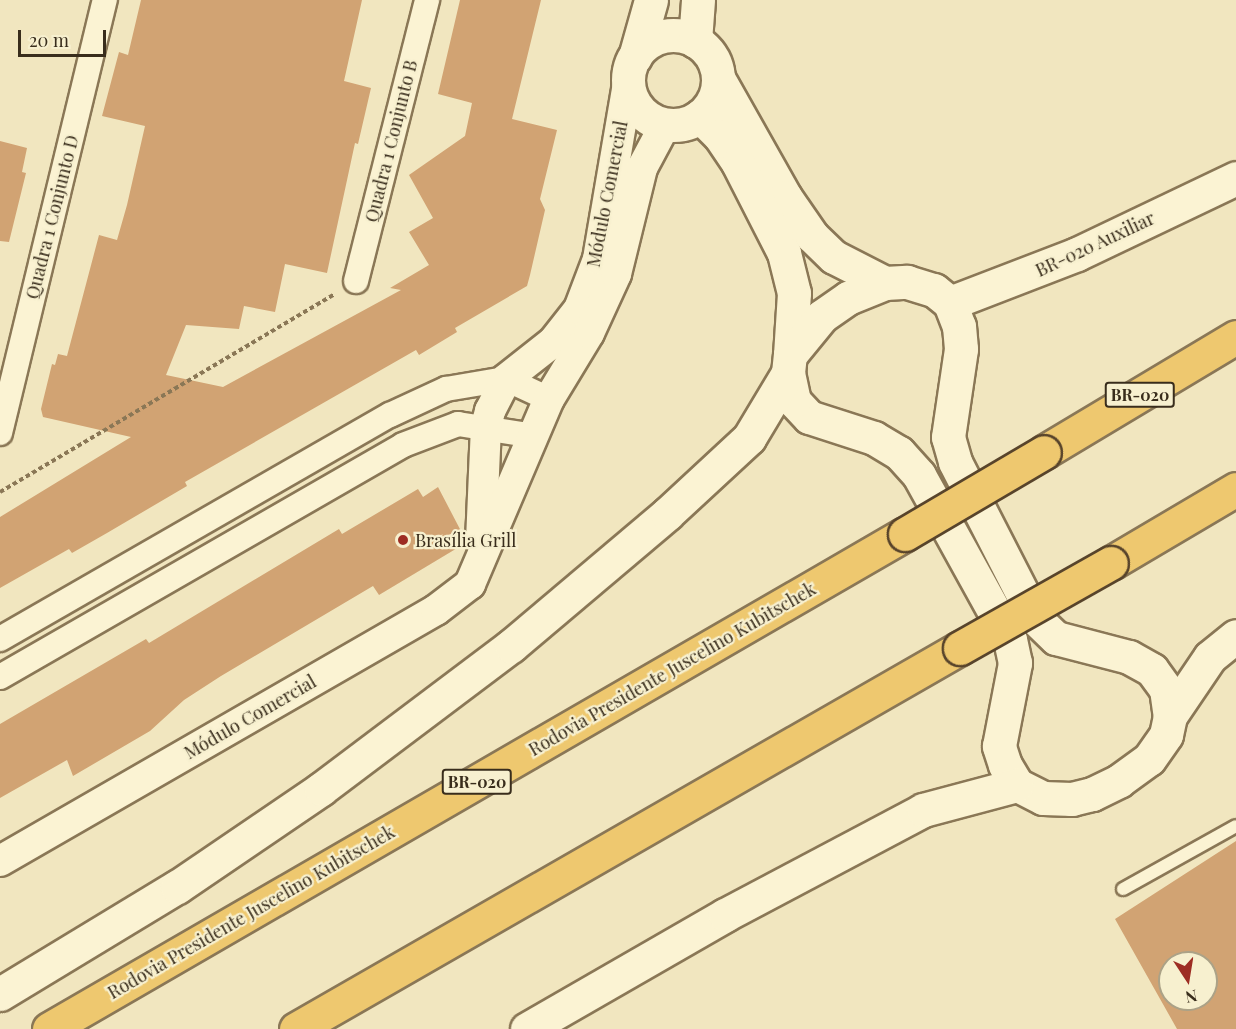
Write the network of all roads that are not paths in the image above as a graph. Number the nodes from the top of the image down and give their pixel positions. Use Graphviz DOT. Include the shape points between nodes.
graph roads {
  1 [pos="105,0"];
  2 [pos="427,0"];
  3 [pos="651,0"];
  4 [pos="698,0"];
  5 [pos="695,41"];
  6 [pos="631,70"];
  7 [pos="718,78"];
  8 [pos="700,116"];
  9 [pos="665,124"];
  10 [pos="1236,177"];
  11 [pos="356,282"];
  12 [pos="885,283"];
  13 [pos="950,303"];
  14 [pos="1236,337"];
  15 [pos="789,364"];
  16 [pos="506,379"];
  17 [pos="549,399"];
  18 [pos="390,415"];
  19 [pos="486,426"];
  20 [pos="0,433"];
  21 [pos="535,436"];
  22 [pos="403,445"];
  23 [pos="1236,489"];
  24 [pos="481,554"];
  25 [pos="1236,636"];
  26 [pos="0,639"];
  27 [pos="0,677"];
  28 [pos="1170,716"];
  29 [pos="1017,785"];
  30 [pos="1236,826"];
  31 [pos="0,861"];
  32 [pos="1123,889"];
  33 [pos="0,994"];
  34 [pos="530,1028"];
  35 [pos="49,1029"];
  36 [pos="296,1029"];
  1 -- 20 [label="street, Quadra 1 Conjunto D"];
  2 -- 11 [label="street, Quadra 1 Conjunto B"];
  3 -- 6 [label="main road"];
  4 -- 5 [label="main road"];
  5 -- 6 [label="main road" via="683,36 656,39"];
  5 -- 7 [label="main road" via="715,63"];
  6 -- 9 [label="main road" via="637,107"];
  6 -- 16 [label="street, Módulo Comercial" via="598,259 579,309 553,342"];
  7 -- 8 [label="main road" via="717,92"];
  7 -- 12 [label="main road" via="785,197 812,236 834,257"];
  8 -- 9 [label="main road" via="683,124"];
  8 -- 15 [label="main road" via="720,136 738,164 784,253 794,293"];
  9 -- 17 [label="street, Módulo Comercial" via="642,168 616,274 589,333"];
  10 -- 13 [label="main road, BR-020 Auxiliar" via="1077,254"];
  12 -- 13 [label="main road" via="907,282 934,290"];
  12 -- 15 [label="main road" via="848,298 822,316"];
  13 -- 28 [label="main road" via="959,326 961,349 948,437 955,462 1035,618 1056,638 1129,657 1152,670 1166,689"];
  14 -- 35 [label="highway, Rodovia Presidente Juscelino Kubitschek / BR-020, bridge" via="905,534"];
  15 -- 29 [label="main road" via="794,401 810,417 874,438 899,453 919,475 1010,640 1015,663 999,746"];
  15 -- 33 [label="main road" via="749,438 667,514 511,646 321,789 206,868"];
  16 -- 17 [label="street"];
  16 -- 18 [label="street, Módulo Comercial" via="446,389"];
  16 -- 19 [label="street, Módulo Comercial"];
  17 -- 21 [label="street, Módulo Comercial"];
  18 -- 22 [label="street"];
  18 -- 26 [label="street, Módulo Comercial"];
  19 -- 21 [label="street"];
  19 -- 22 [label="street" via="458,424"];
  19 -- 24 [label="street, Módulo Comercial"];
  21 -- 24 [label="street, Módulo Comercial"];
  22 -- 27 [label="street"];
  23 -- 36 [label="highway, bridge"];
  24 -- 31 [label="street, Módulo Comercial" via="470,584 436,610"];
  25 -- 28 [label="main road" via="1210,657"];
  28 -- 29 [label="main road" via="1166,735 1149,759 1092,794 1072,799 1042,798"];
  29 -- 34 [label="main road" via="923,810 725,915"];
  30 -- 32 [label="lane"];
}
